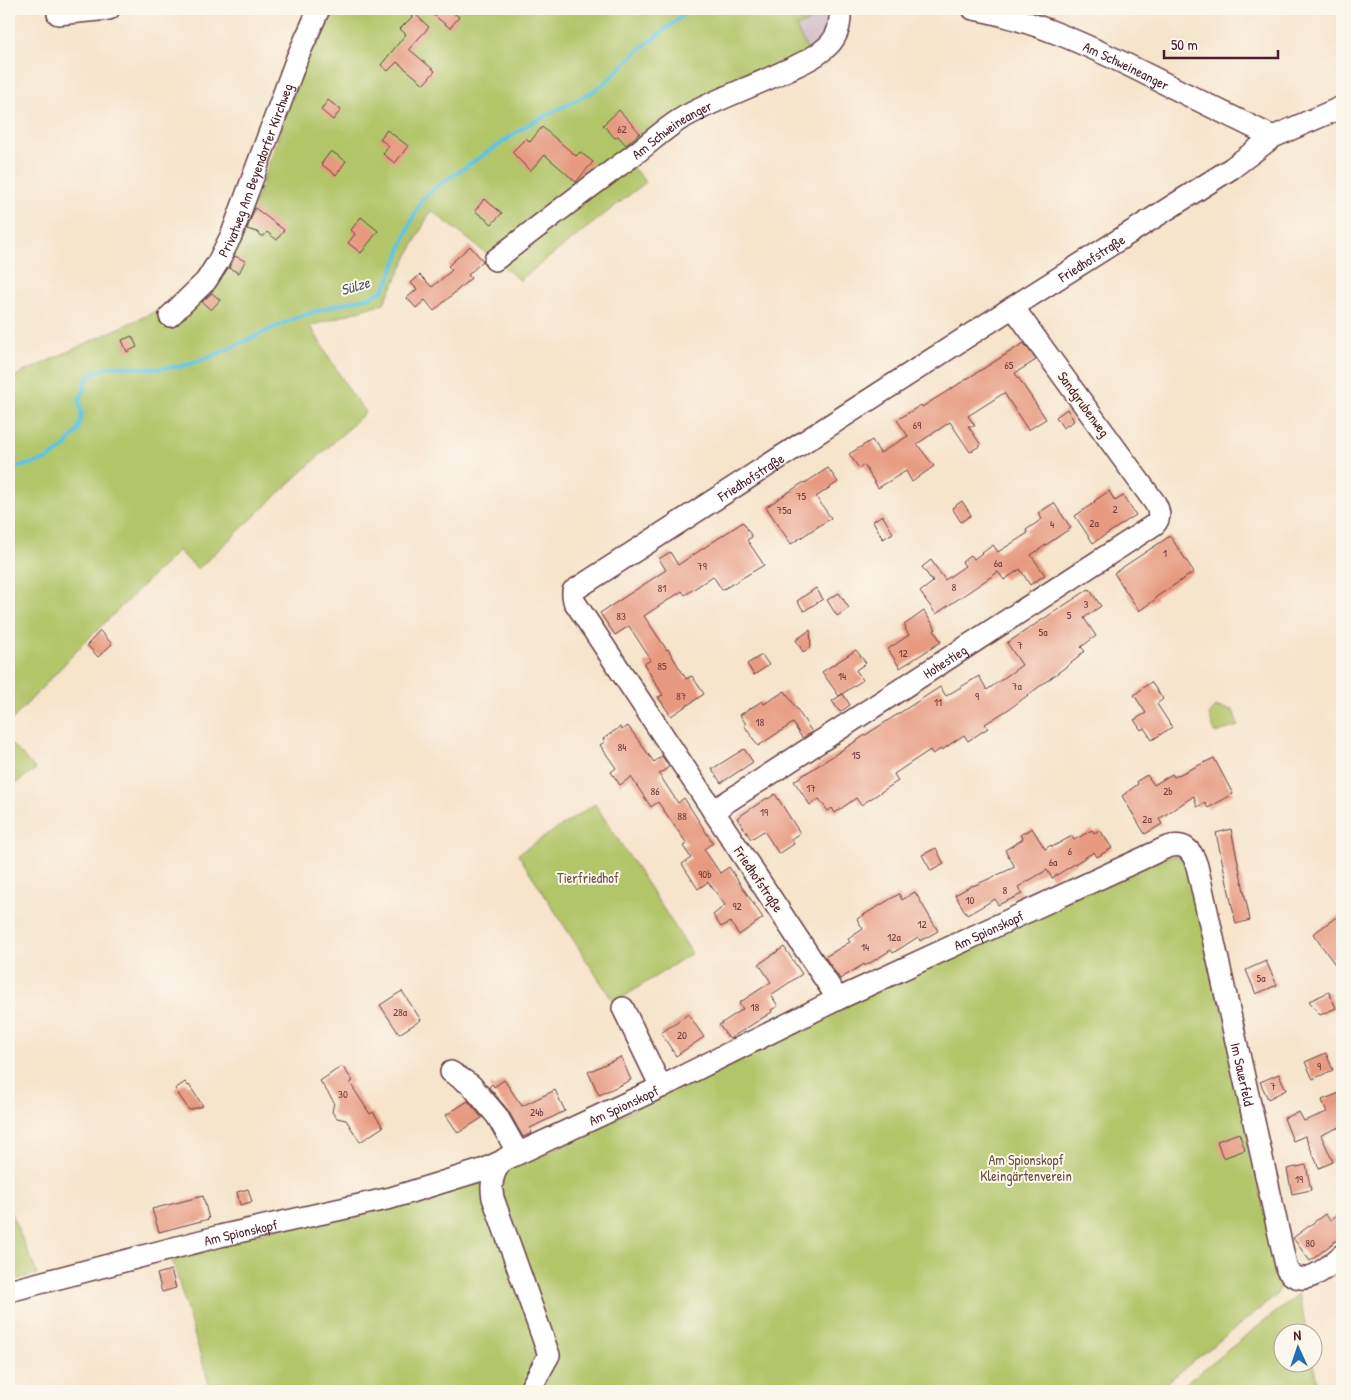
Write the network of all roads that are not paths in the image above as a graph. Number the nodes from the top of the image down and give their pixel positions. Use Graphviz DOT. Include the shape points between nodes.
graph roads {
  1 [pos="109,9"];
  2 [pos="319,9"];
  3 [pos="840,9"];
  4 [pos="973,9"];
  5 [pos="58,14"];
  6 [pos="1342,107"];
  7 [pos="1273,137"];
  8 [pos="496,260"];
  9 [pos="1014,307"];
  10 [pos="170,316"];
  11 [pos="1154,501"];
  12 [pos="713,811"];
  13 [pos="1197,866"];
  14 [pos="838,999"];
  15 [pos="623,1008"];
  16 [pos="451,1072"];
  17 [pos="661,1087"];
  18 [pos="512,1155"];
  19 [pos="1342,1255"];
  20 [pos="9,1290"];
  21 [pos="530,1391"];
  1 -- 5 [label="street"];
  2 -- 10 [label="street, Privatweg Am Beyendorfer Kirchweg" via="232,234 206,281"];
  3 -- 8 [label="street, Am Schweineanger" via="838,33 824,50 680,120"];
  4 -- 7 [label="street, Am Schweineanger" via="1080,43"];
  6 -- 7 [label="street, Friedhofstraße"];
  7 -- 9 [label="street, Friedhofstraße" via="1232,168"];
  9 -- 11 [label="street, Sandgrubenweg"];
  9 -- 12 [label="street, Friedhofstraße" via="574,591 574,601"];
  11 -- 12 [label="street, Hohestieg" via="1159,514 1155,524"];
  12 -- 14 [label="street, Friedhofstraße"];
  13 -- 14 [label="street, Am Spionskopf" via="1194,855 1187,848 1174,845 1165,848"];
  13 -- 19 [label="street, Im Sauerfeld" via="1285,1264 1290,1274 1306,1277 1319,1273"];
  14 -- 17 [label="street, Am Spionskopf"];
  15 -- 17 [label="street"];
  16 -- 18 [label="street" via="471,1085 497,1116"];
  17 -- 18 [label="street, Am Spionskopf"];
  18 -- 20 [label="street, Am Spionskopf" via="473,1173 392,1198 220,1236"];
  18 -- 21 [label="street" via="499,1165 492,1186 493,1198 549,1355"];
}
